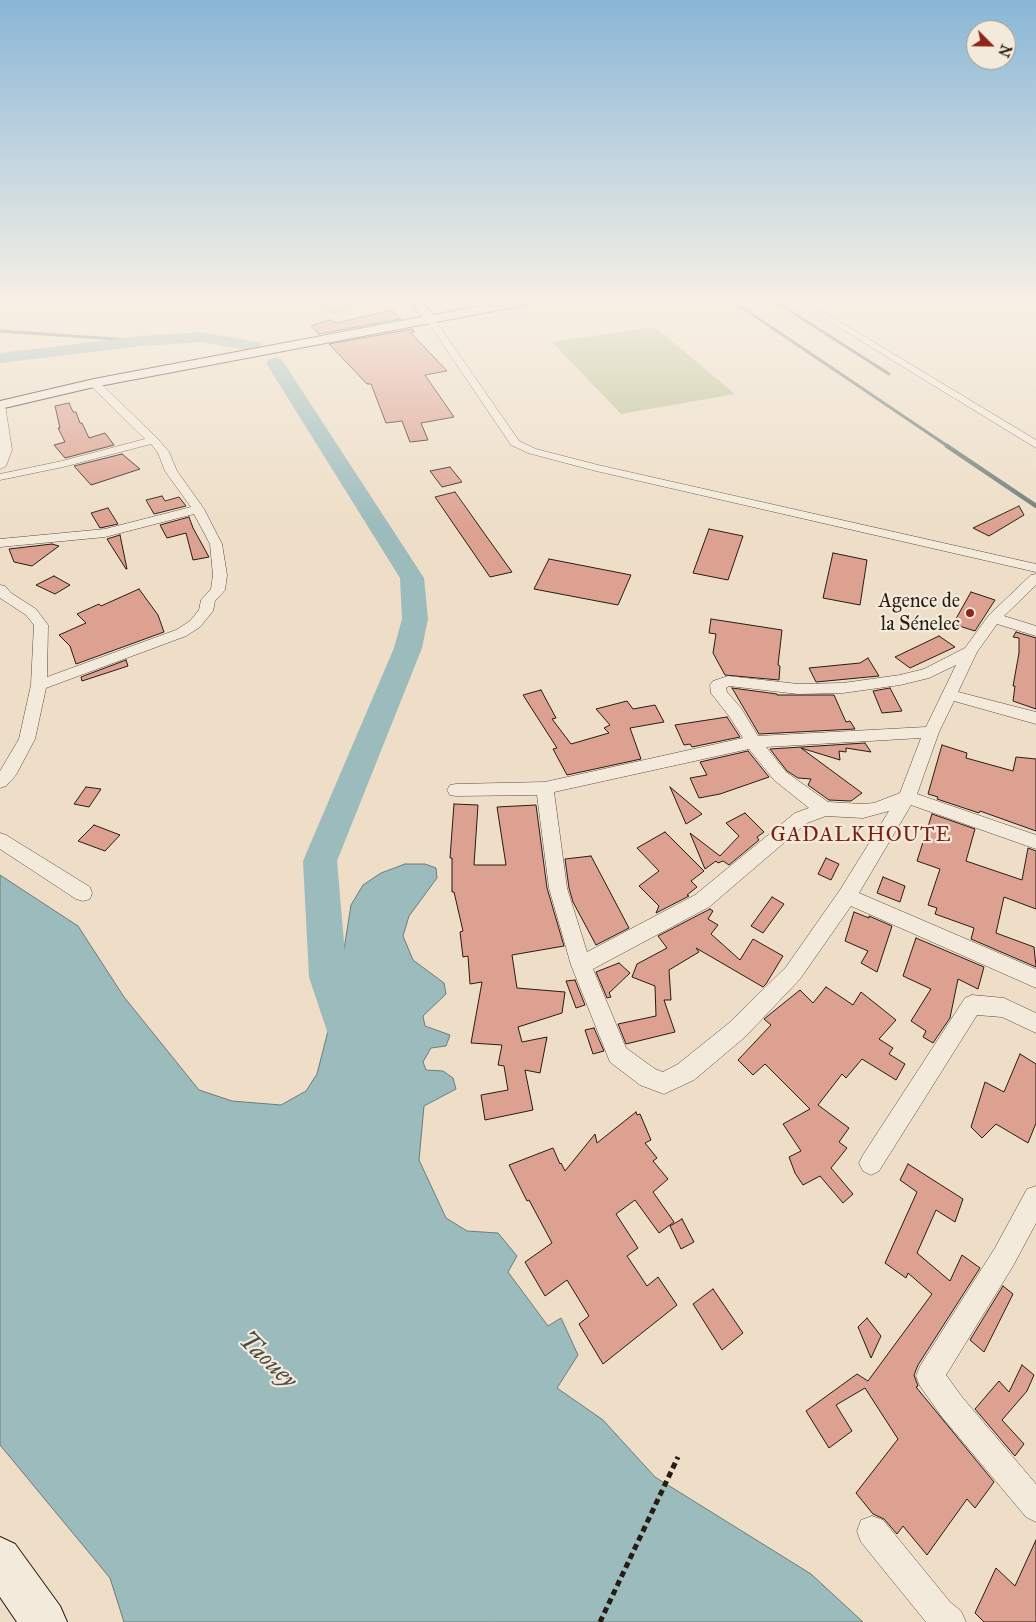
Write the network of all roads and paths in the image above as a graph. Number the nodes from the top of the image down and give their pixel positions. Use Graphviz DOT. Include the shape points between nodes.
graph roads {
  1 [pos="132,376"];
  2 [pos="469,376"];
  3 [pos="922,376"];
  4 [pos="94,383"];
  5 [pos="0,405"];
  6 [pos="153,440"];
  7 [pos="1036,445"];
  8 [pos="0,466"];
  9 [pos="0,477"];
  10 [pos="198,509"];
  11 [pos="0,543"];
  12 [pos="1036,568"];
  13 [pos="1036,578"];
  14 [pos="2,595"];
  15 [pos="994,618"];
  16 [pos="1036,631"];
  17 [pos="970,651"];
  18 [pos="39,685"];
  19 [pos="948,694"];
  20 [pos="1036,718"];
  21 [pos="932,732"];
  22 [pos="753,742"];
  23 [pos="0,782"];
  24 [pos="545,788"];
  25 [pos="456,790"];
  26 [pos="907,797"];
  27 [pos="825,809"];
  28 [pos="0,840"];
  29 [pos="1036,842"];
  30 [pos="83,893"];
  31 [pos="847,896"];
  32 [pos="581,965"];
  33 [pos="1036,979"];
  34 [pos="1036,1023"];
  35 [pos="871,1163"];
  36 [pos="1036,1198"];
  37 [pos="678,1457"];
  38 [pos="1036,1508"];
  39 [pos="872,1531"];
  40 [pos="0,1559"];
  41 [pos="44,1622"];
  42 [pos="600,1622"];
  43 [pos="950,1622"];
  1 -- 4 [label="street"];
  2 -- 12 [label="street" via="515,443 532,451"];
  3 -- 7 [label="street"];
  4 -- 5 [label="street"];
  4 -- 6 [label="street"];
  5 -- 8 [label="street" via="6,440"];
  6 -- 9 [label="street"];
  6 -- 10 [label="street"];
  10 -- 11 [label="street" via="105,533"];
  10 -- 18 [label="street" via="216,544 220,575 218,590 208,600 206,612 181,633"];
  13 -- 15 [label="street"];
  14 -- 18 [label="street" via="31,612 41,625"];
  15 -- 16 [label="street"];
  15 -- 17 [label="street"];
  17 -- 19 [label="street"];
  17 -- 22 [label="street" via="929,673 900,680 798,689 728,681 718,685 719,693"];
  18 -- 23 [label="street" via="27,739 10,771"];
  19 -- 20 [label="street"];
  19 -- 21 [label="street"];
  21 -- 22 [label="street"];
  21 -- 26 [label="street"];
  22 -- 24 [label="street"];
  22 -- 27 [label="street" via="780,776"];
  24 -- 25 [label="street"];
  24 -- 32 [label="street" via="558,888"];
  26 -- 27 [label="street" via="870,810"];
  26 -- 29 [label="street"];
  26 -- 31 [label="street"];
  27 -- 32 [label="street" via="801,818 702,901"];
  28 -- 30 [label="street"];
  31 -- 32 [label="street" via="792,973 755,1011 686,1072 664,1083 648,1078 618,1055"];
  31 -- 33 [label="street"];
  34 -- 35 [label="street" via="1004,1008 972,1005"];
  36 -- 38 [label="street" via="1004,1257 930,1376"];
  37 -- 42 [label="path"];
  39 -- 43 [label="street"];
  40 -- 41 [label="street"];
}
